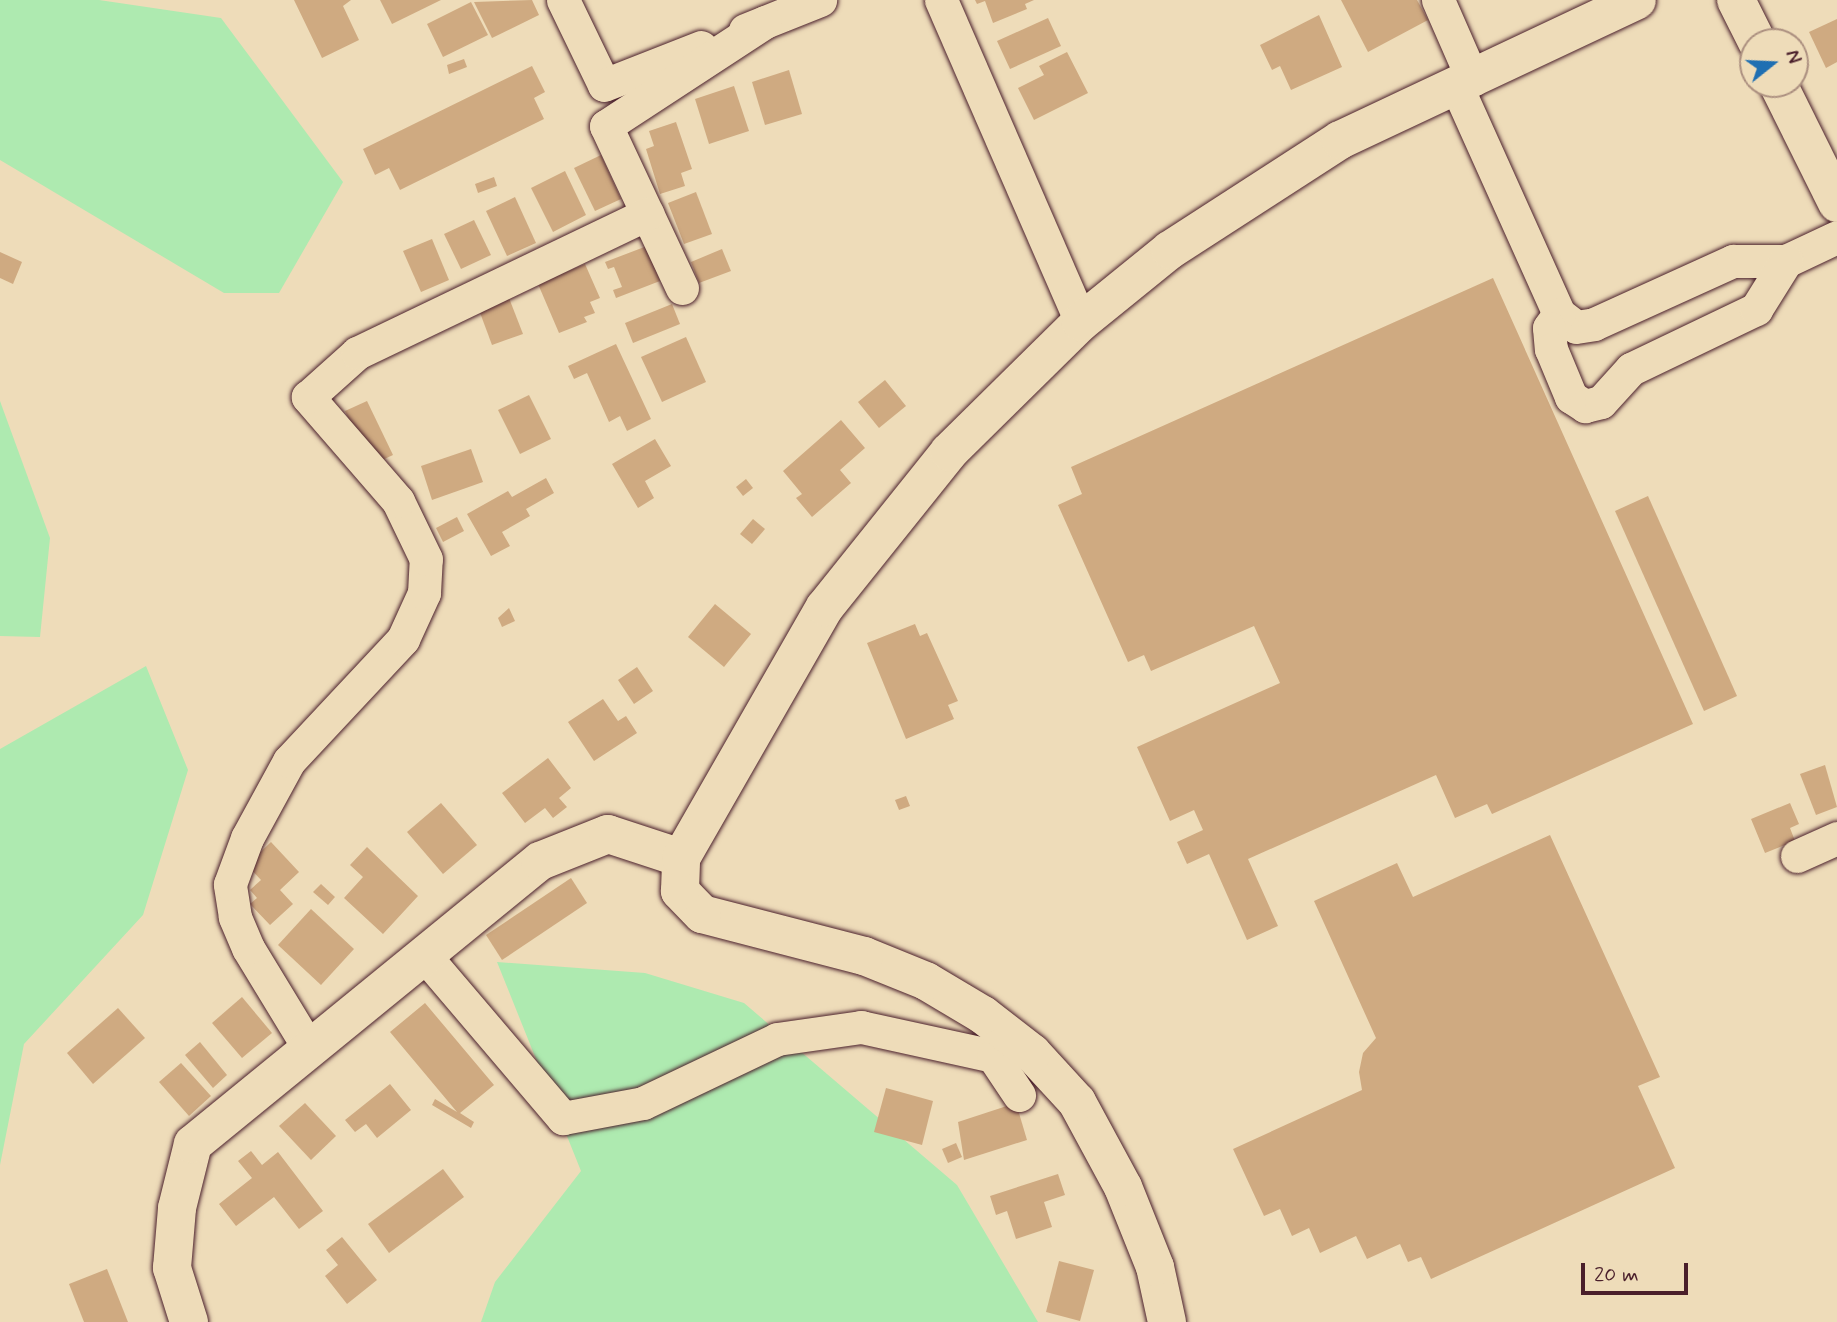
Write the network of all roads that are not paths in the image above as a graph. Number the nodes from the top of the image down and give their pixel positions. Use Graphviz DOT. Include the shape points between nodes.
graph roads {
  1 [pos="563,0"];
  2 [pos="821,0"];
  3 [pos="942,0"];
  4 [pos="1438,0"];
  5 [pos="1637,0"];
  6 [pos="1736,0"];
  7 [pos="765,22"];
  8 [pos="1750,28"];
  9 [pos="1465,83"];
  10 [pos="1785,98"];
  11 [pos="1837,203"];
  12 [pos="647,214"];
  13 [pos="1837,237"];
  14 [pos="1786,261"];
  15 [pos="682,288"];
  16 [pos="1559,314"];
  17 [pos="1081,322"];
  18 [pos="1837,838"];
  19 [pos="1797,856"];
  20 [pos="681,858"];
  21 [pos="425,956"];
  22 [pos="310,1050"];
  23 [pos="1019,1095"];
  24 [pos="189,1322"];
  25 [pos="1167,1322"];
  1 -- 7 [label="street" via="604,86"];
  2 -- 7 [label="street"];
  3 -- 17 [label="street"];
  4 -- 9 [label="street"];
  5 -- 9 [label="street"];
  6 -- 8 [label="street"];
  7 -- 12 [label="street" via="606,126"];
  9 -- 16 [label="street"];
  9 -- 17 [label="street" via="1340,140 1170,250"];
  10 -- 11 [label="street"];
  12 -- 15 [label="street"];
  12 -- 22 [label="street" via="357,353 308,397 398,501 426,559 424,593 403,639 289,761 247,838 230,884 234,917 248,948"];
  13 -- 14 [label="street"];
  14 -- 16 [label="street" via="1733,261 1594,324 1576,327"];
  14 -- 16 [label="street" via="1756,309 1631,369 1607,396 1585,406 1571,397 1550,349 1549,328"];
  17 -- 20 [label="street" via="949,452 825,607"];
  18 -- 19 [label="street"];
  20 -- 21 [label="street" via="608,834 570,848 540,861"];
  20 -- 25 [label="street" via="681,891 702,914 864,956 926,981 983,1015 1032,1053 1077,1102 1123,1187 1155,1267"];
  21 -- 22 [label="street"];
  21 -- 23 [label="street" via="563,1118 643,1103 778,1039 862,1027 993,1056"];
  22 -- 24 [label="street" via="193,1144 177,1208 172,1268"];
}
